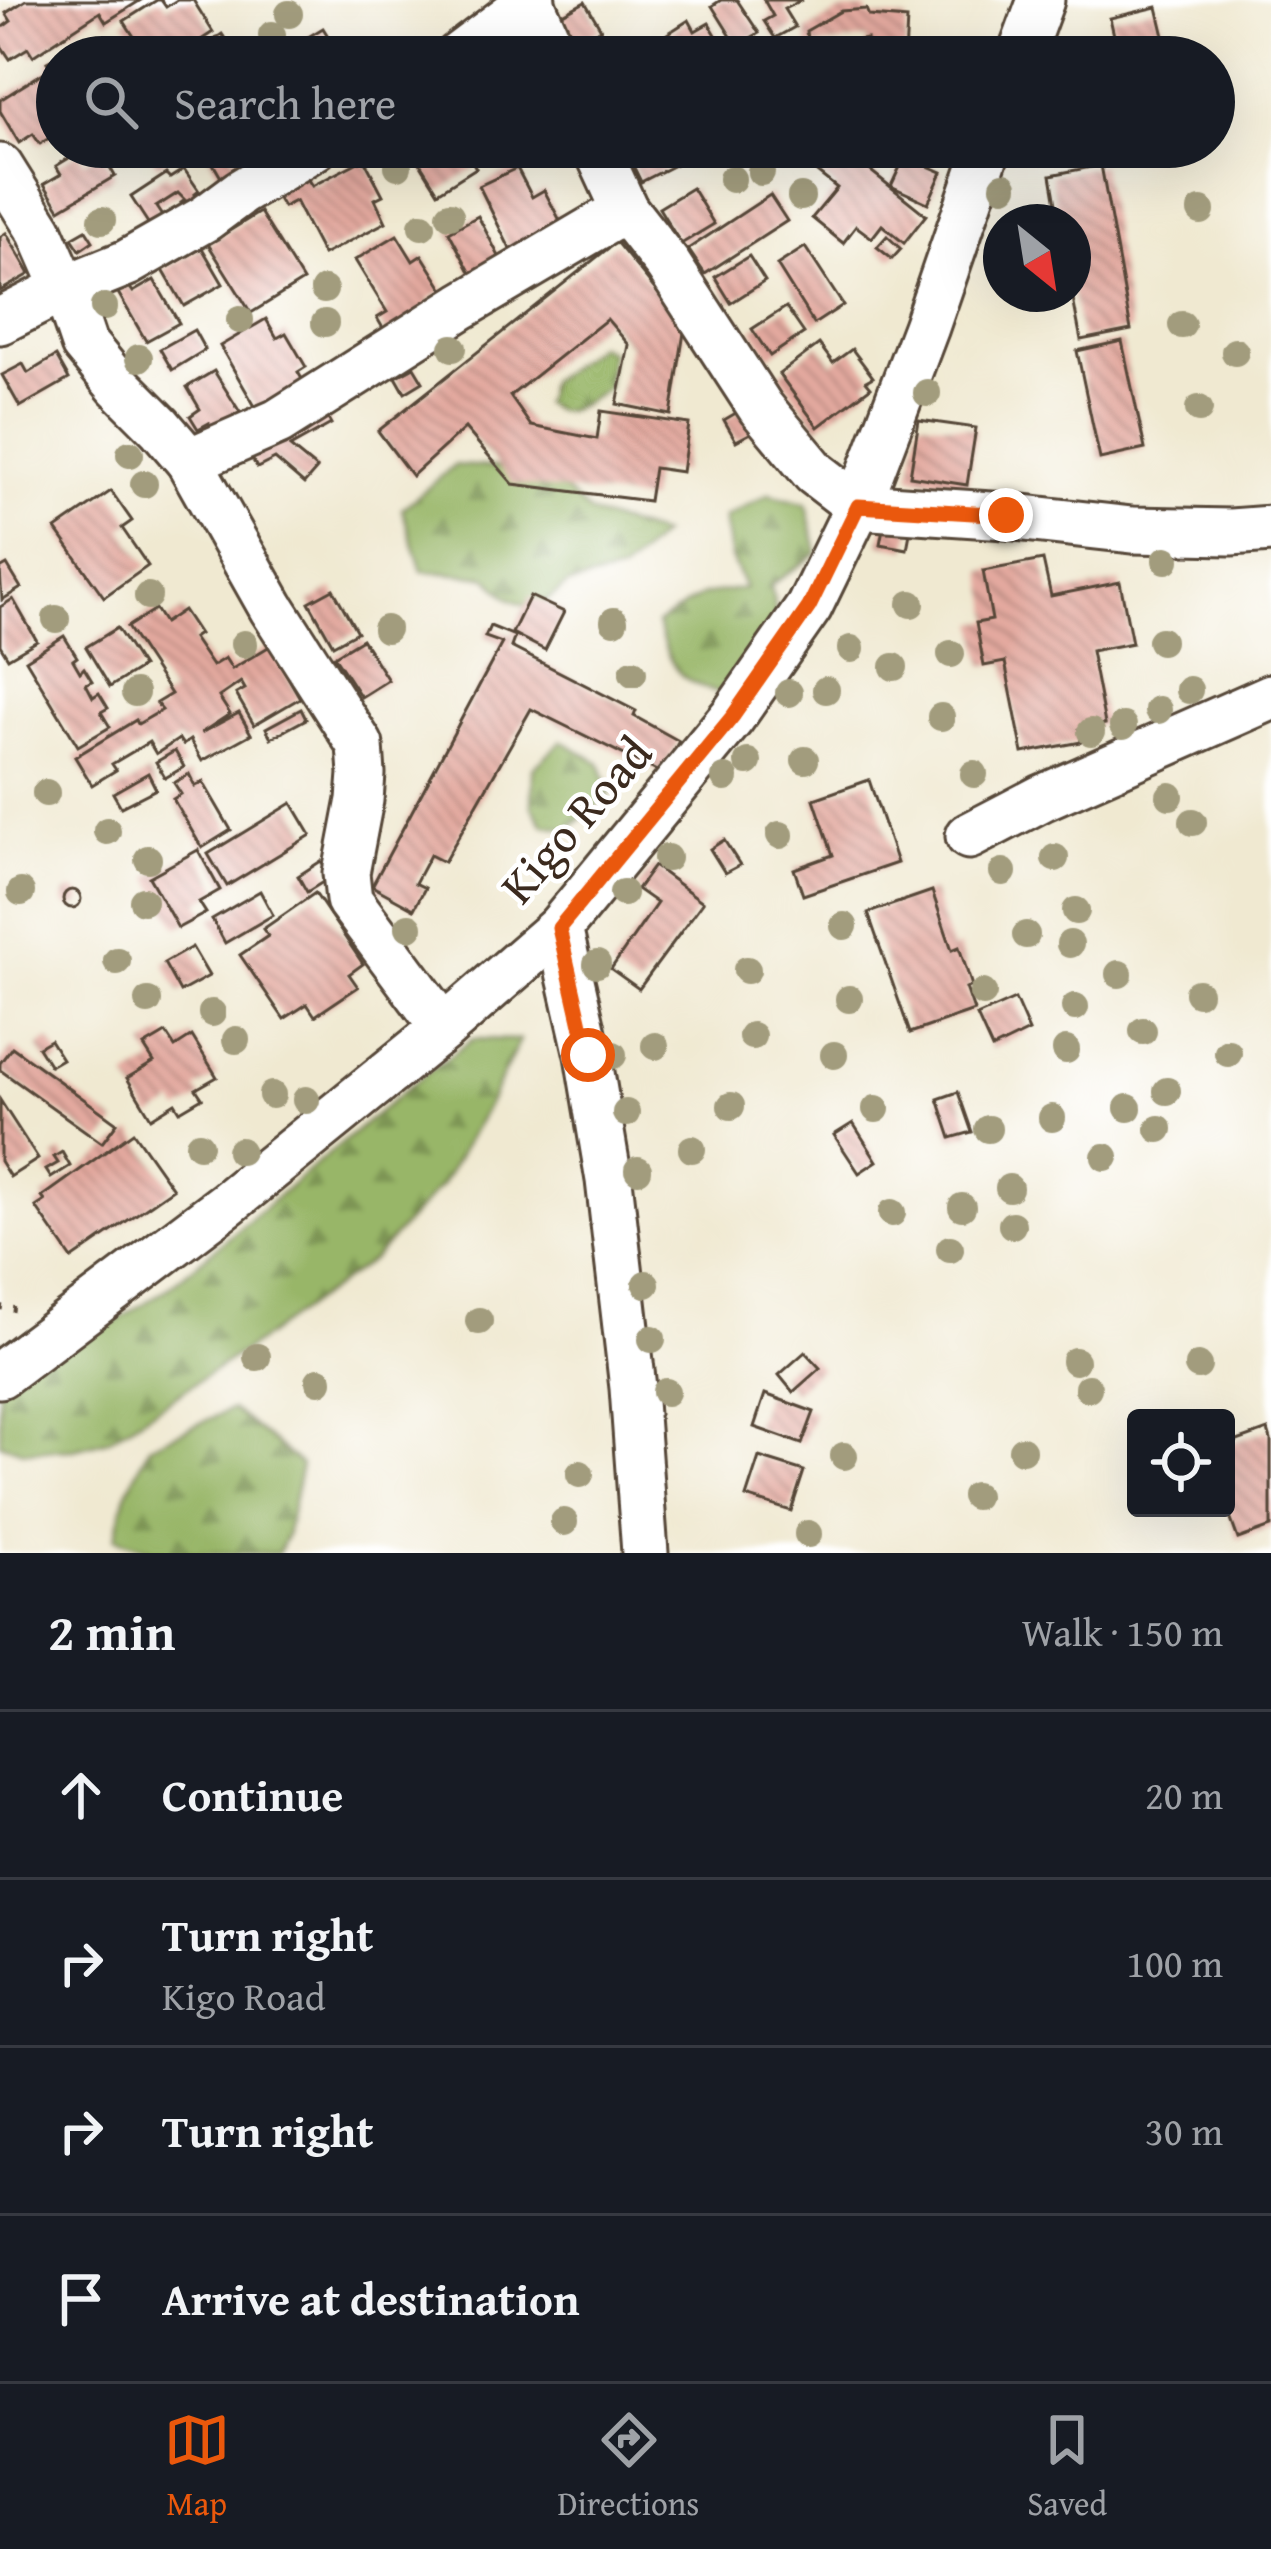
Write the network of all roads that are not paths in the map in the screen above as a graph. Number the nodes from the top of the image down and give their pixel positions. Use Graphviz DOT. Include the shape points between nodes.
graph roads {
  1 [pos="530,0"];
  2 [pos="1041,0"];
  3 [pos="484,36"];
  4 [pos="546,36"];
  5 [pos="1028,36"];
  6 [pos="0,167"];
  7 [pos="282,168"];
  8 [pos="606,168"];
  9 [pos="981,168"];
  10 [pos="625,210"];
  11 [pos="64,288"];
  12 [pos="0,321"];
  13 [pos="189,461"];
  14 [pos="858,506"];
  15 [pos="1271,529"];
  16 [pos="1271,697"];
  17 [pos="969,836"];
  18 [pos="559,928"];
  19 [pos="444,1028"];
  20 [pos="0,1375"];
  21 [pos="645,1553"];
  1 -- 3 [label="street"];
  1 -- 4 [label="street"];
  2 -- 5 [label="street"];
  6 -- 11 [label="street"];
  7 -- 11 [label="street" via="146,253"];
  8 -- 10 [label="street"];
  9 -- 14 [label="street, Kigo Road"];
  10 -- 13 [label="street" via="278,422"];
  10 -- 14 [label="street" via="761,408 814,472"];
  11 -- 12 [label="street"];
  11 -- 13 [label="street" via="83,344"];
  13 -- 19 [label="street" via="360,745 349,900"];
  14 -- 15 [label="street" via="1132,530"];
  14 -- 18 [label="street, Kigo Road" via="809,607 733,716"];
  16 -- 17 [label="street"];
  18 -- 19 [label="street, Kigo Road"];
  18 -- 21 [label="street" via="608,1180"];
  19 -- 20 [label="street, Kigo Road"];
}
